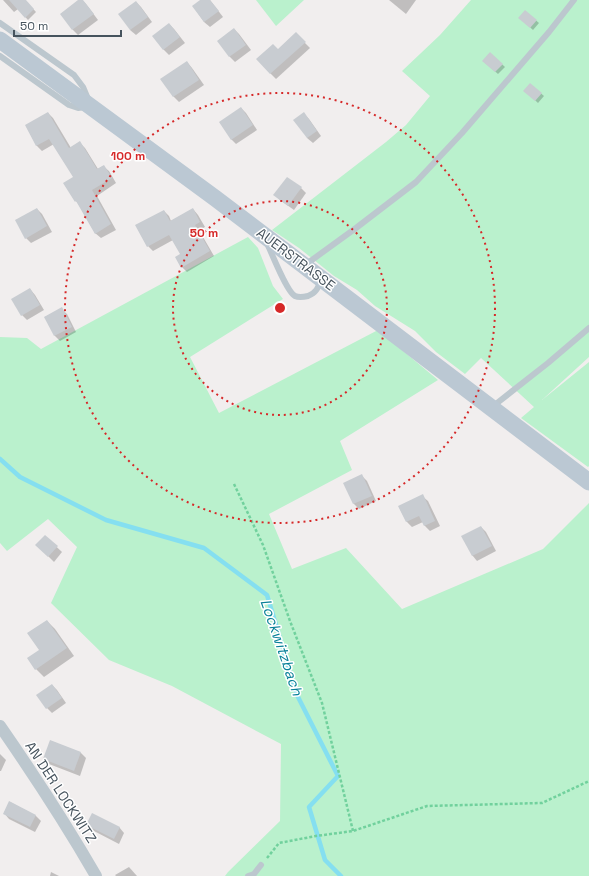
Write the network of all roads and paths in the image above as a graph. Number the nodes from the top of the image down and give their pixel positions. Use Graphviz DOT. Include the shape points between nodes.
graph roads {
  1 [pos="574,0"];
  2 [pos="0,23"];
  3 [pos="0,40"];
  4 [pos="0,56"];
  5 [pos="91,106"];
  6 [pos="263,235"];
  7 [pos="304,266"];
  8 [pos="322,279"];
  9 [pos="589,328"];
  10 [pos="490,407"];
  11 [pos="589,482"];
  12 [pos="234,484"];
  13 [pos="0,726"];
  14 [pos="589,781"];
  15 [pos="353,831"];
  16 [pos="261,865"];
  17 [pos="96,876"];
  18 [pos="248,876"];
  1 -- 7 [label="lane" via="462,133 416,182"];
  2 -- 5 [label="lane" via="74,75 83,87"];
  3 -- 5 [label="street, AUERSTRASSE"];
  4 -- 5 [label="lane" via="69,105 78,108"];
  5 -- 6 [label="street, AUERSTRASSE"];
  6 -- 7 [label="street, AUERSTRASSE"];
  6 -- 8 [label="lane" via="288,288 295,296 313,294 318,290"];
  7 -- 8 [label="street, AUERSTRASSE"];
  8 -- 10 [label="street, AUERSTRASSE"];
  9 -- 10 [label="lane"];
  10 -- 11 [label="street, AUERSTRASSE"];
  12 -- 15 [label="path" via="263,546 322,702"];
  13 -- 17 [label="street, AN DER LOCKWITZ"];
  14 -- 15 [label="path" via="542,803 427,806"];
  15 -- 16 [label="path" via="279,843"];
  16 -- 18 [label="lane" via="254,874"];
}
